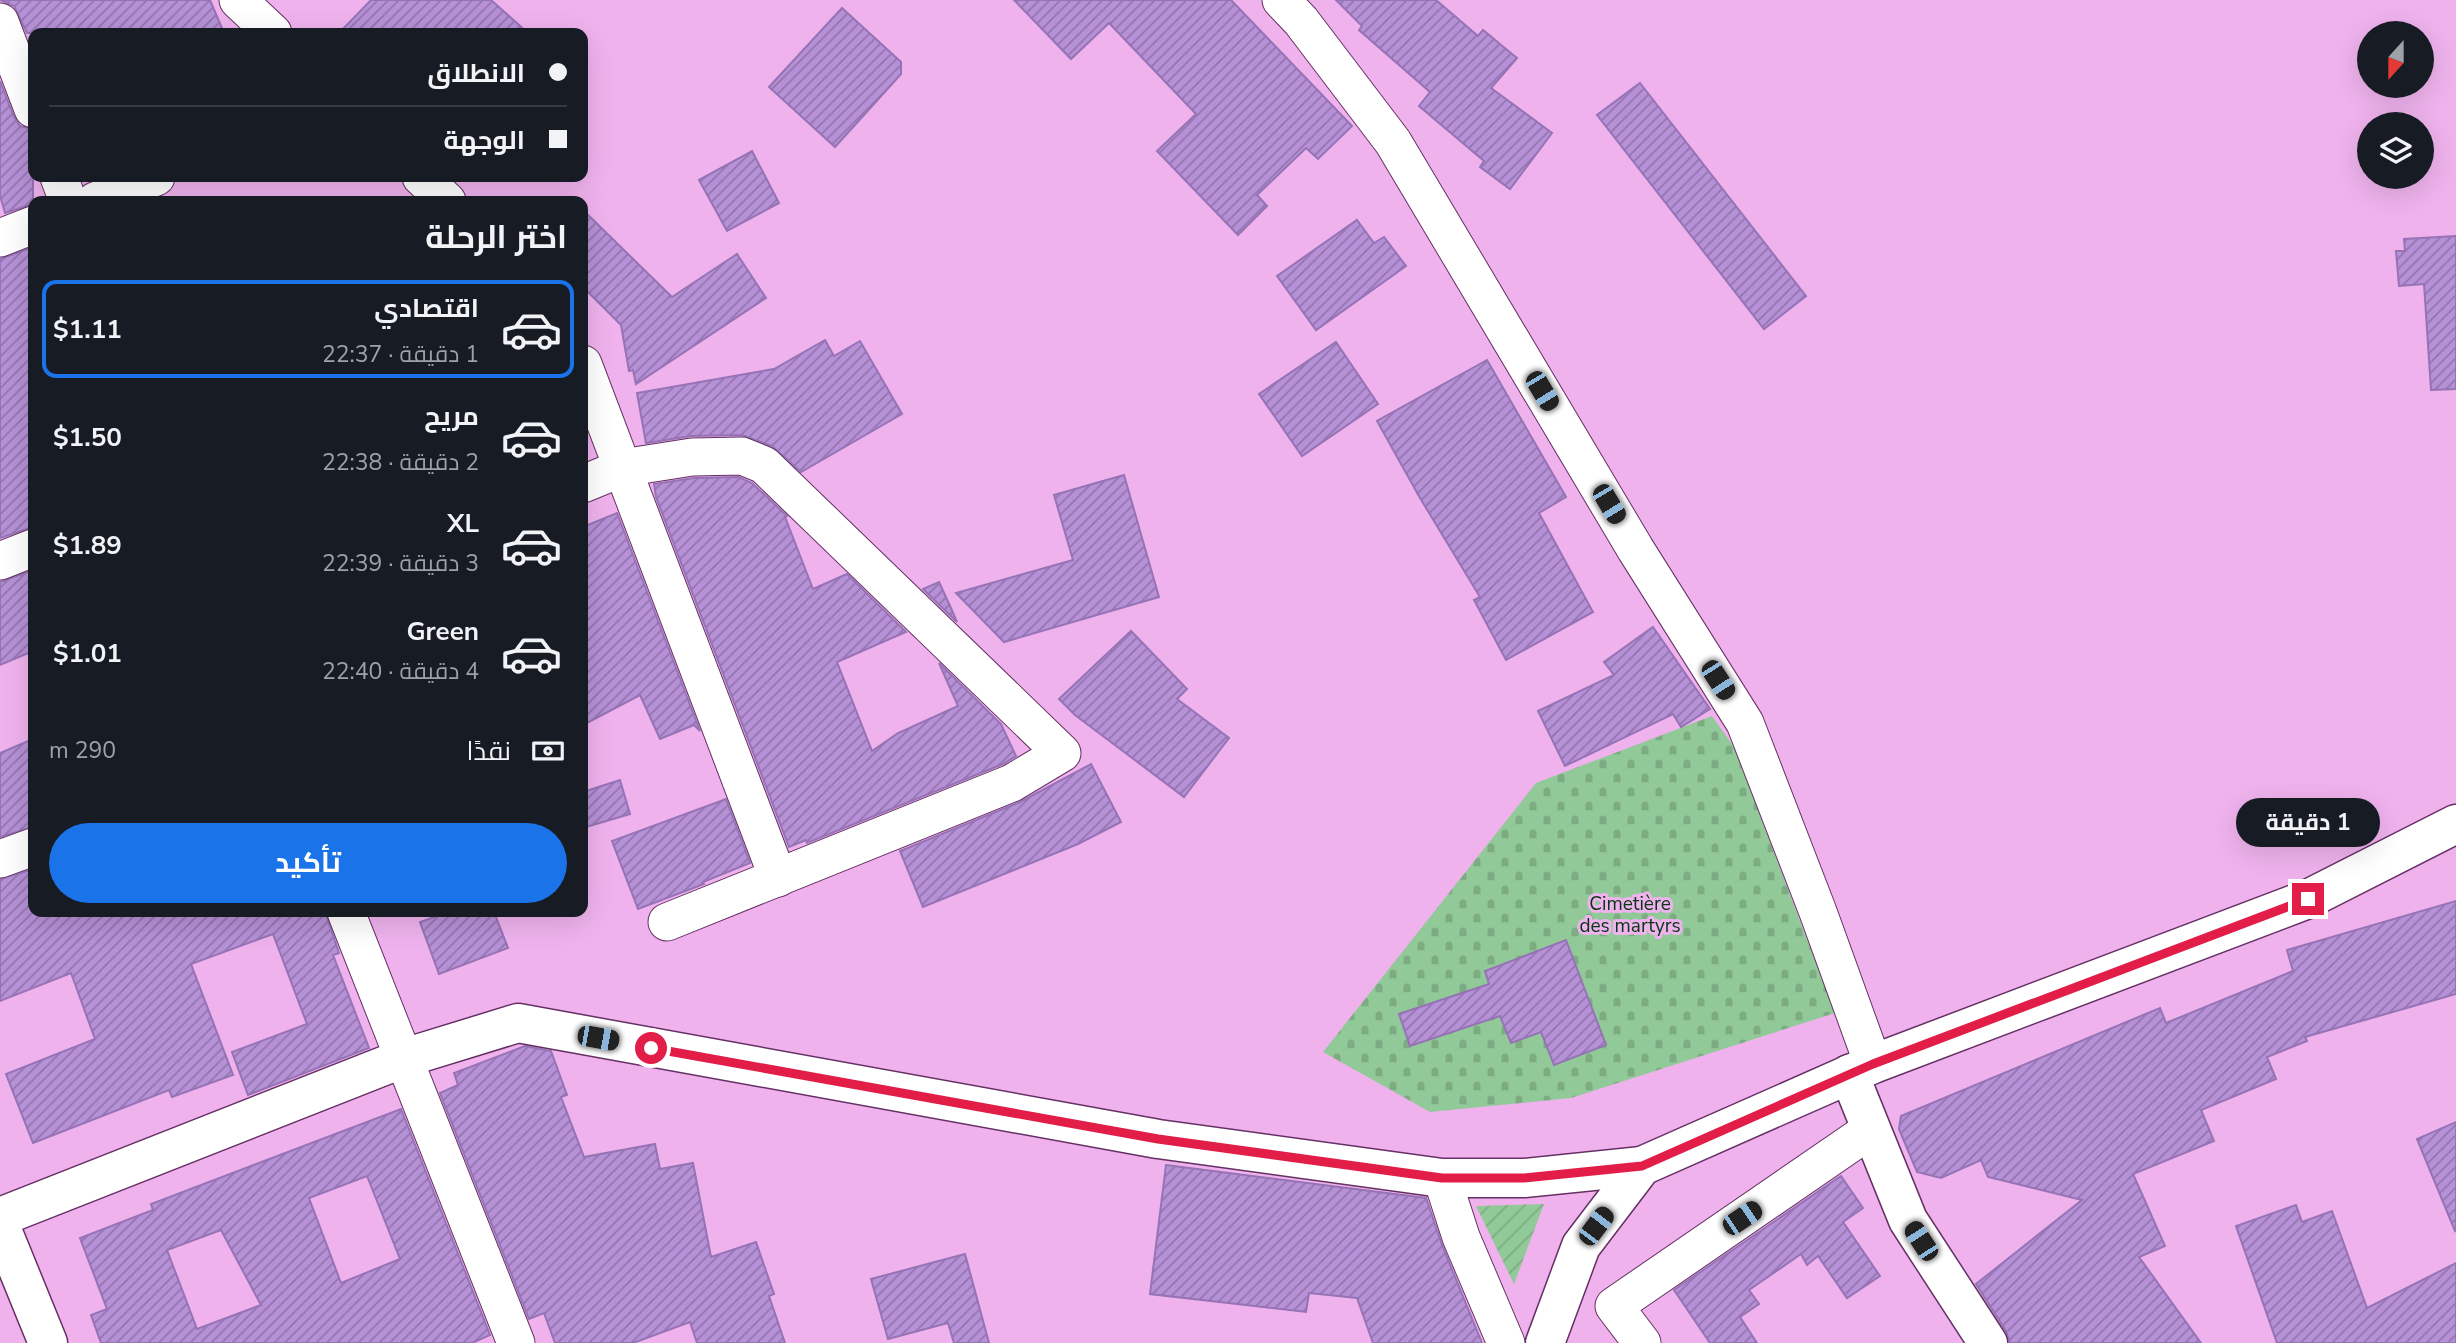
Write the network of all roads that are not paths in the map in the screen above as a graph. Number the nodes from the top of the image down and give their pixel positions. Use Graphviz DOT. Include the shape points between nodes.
graph roads {
  1 [pos="238,0"];
  2 [pos="1281,0"];
  3 [pos="0,22"];
  4 [pos="267,28"];
  5 [pos="28,96"];
  6 [pos="143,182"];
  7 [pos="426,182"];
  8 [pos="108,196"];
  9 [pos="442,196"];
  10 [pos="28,227"];
  11 [pos="0,238"];
  12 [pos="588,377"];
  13 [pos="622,468"];
  14 [pos="588,482"];
  15 [pos="28,550"];
  16 [pos="0,561"];
  17 [pos="2456,824"];
  18 [pos="28,848"];
  19 [pos="0,859"];
  20 [pos="778,878"];
  21 [pos="348,917"];
  22 [pos="667,922"];
  23 [pos="404,1058"];
  24 [pos="1861,1069"];
  25 [pos="1870,1130"];
  26 [pos="1642,1166"];
  27 [pos="1442,1178"];
  28 [pos="0,1217"];
  29 [pos="0,1225"];
  30 [pos="1568,1279"];
  31 [pos="1614,1306"];
  32 [pos="47,1343"];
  33 [pos="516,1343"];
  34 [pos="1506,1343"];
  35 [pos="1545,1343"];
  36 [pos="1642,1343"];
  37 [pos="1988,1343"];
  1 -- 4 [label="street"];
  2 -- 24 [label="street" via="1393,142 1636,550 1745,723 1818,912"];
  3 -- 5 [label="street"];
  6 -- 8 [label="street"];
  7 -- 9 [label="street"];
  10 -- 11 [label="street"];
  12 -- 13 [label="street"];
  13 -- 14 [label="street"];
  13 -- 20 [label="street"];
  13 -- 20 [label="street" via="742,456 764,465 1062,753 1012,783"];
  15 -- 16 [label="street"];
  17 -- 24 [label="street" via="2308,899"];
  18 -- 19 [label="street"];
  20 -- 22 [label="street"];
  21 -- 23 [label="street"];
  23 -- 27 [label="street" via="518,1023 1158,1139"];
  23 -- 28 [label="street"];
  23 -- 33 [label="street"];
  24 -- 25 [label="street"];
  24 -- 26 [label="street"];
  25 -- 31 [label="street"];
  25 -- 37 [label="street" via="1908,1220"];
  26 -- 27 [label="street" via="1524,1178"];
  26 -- 30 [label="street" via="1581,1246"];
  27 -- 34 [label="street" via="1461,1237"];
  29 -- 32 [label="street"];
  30 -- 31 [label="street"];
  30 -- 35 [label="street"];
  31 -- 36 [label="street"];
}
